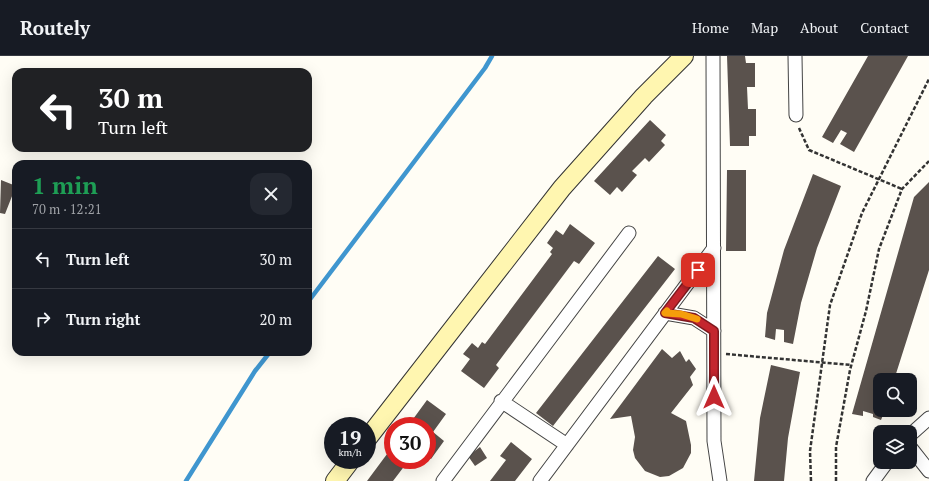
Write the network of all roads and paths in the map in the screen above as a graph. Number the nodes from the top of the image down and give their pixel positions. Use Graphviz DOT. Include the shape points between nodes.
graph roads {
  1 [pos="684,56"];
  2 [pos="713,56"];
  3 [pos="795,56"];
  4 [pos="929,79"];
  5 [pos="796,115"];
  6 [pos="929,161"];
  7 [pos="878,180"];
  8 [pos="902,189"];
  9 [pos="629,233"];
  10 [pos="714,248"];
  11 [pos="665,313"];
  12 [pos="714,331"];
  13 [pos="714,353"];
  14 [pos="821,362"];
  15 [pos="851,365"];
  16 [pos="501,401"];
  17 [pos="929,418"];
  18 [pos="376,427"];
  19 [pos="917,429"];
  20 [pos="567,446"];
  21 [pos="917,456"];
  22 [pos="344,469"];
  23 [pos="882,469"];
  24 [pos="929,471"];
  25 [pos="335,481"];
  26 [pos="443,481"];
  27 [pos="540,481"];
  28 [pos="720,481"];
  29 [pos="811,481"];
  30 [pos="836,481"];
  31 [pos="873,481"];
  1 -- 18 [label="street" via="644,96 562,188"];
  2 -- 10 [label="street"];
  3 -- 5 [label="street"];
  4 -- 7 [label="path"];
  5 -- 7 [label="path" via="797,124 809,150"];
  6 -- 8 [label="path"];
  7 -- 8 [label="path"];
  7 -- 14 [label="path" via="862,212 830,305"];
  8 -- 15 [label="path" via="879,249"];
  9 -- 16 [label="street"];
  10 -- 11 [label="street"];
  10 -- 12 [label="street"];
  11 -- 12 [label="street" via="694,318"];
  11 -- 20 [label="street"];
  12 -- 13 [label="street"];
  13 -- 14 [label="path"];
  13 -- 28 [label="street" via="714,442"];
  14 -- 15 [label="path"];
  14 -- 29 [label="path" via="810,451"];
  15 -- 30 [label="path" via="836,447"];
  16 -- 20 [label="street"];
  16 -- 26 [label="street"];
  17 -- 19 [label="street"];
  20 -- 27 [label="street"];
  21 -- 24 [label="street"];
  22 -- 25 [label="street"];
  23 -- 31 [label="street"];
}
